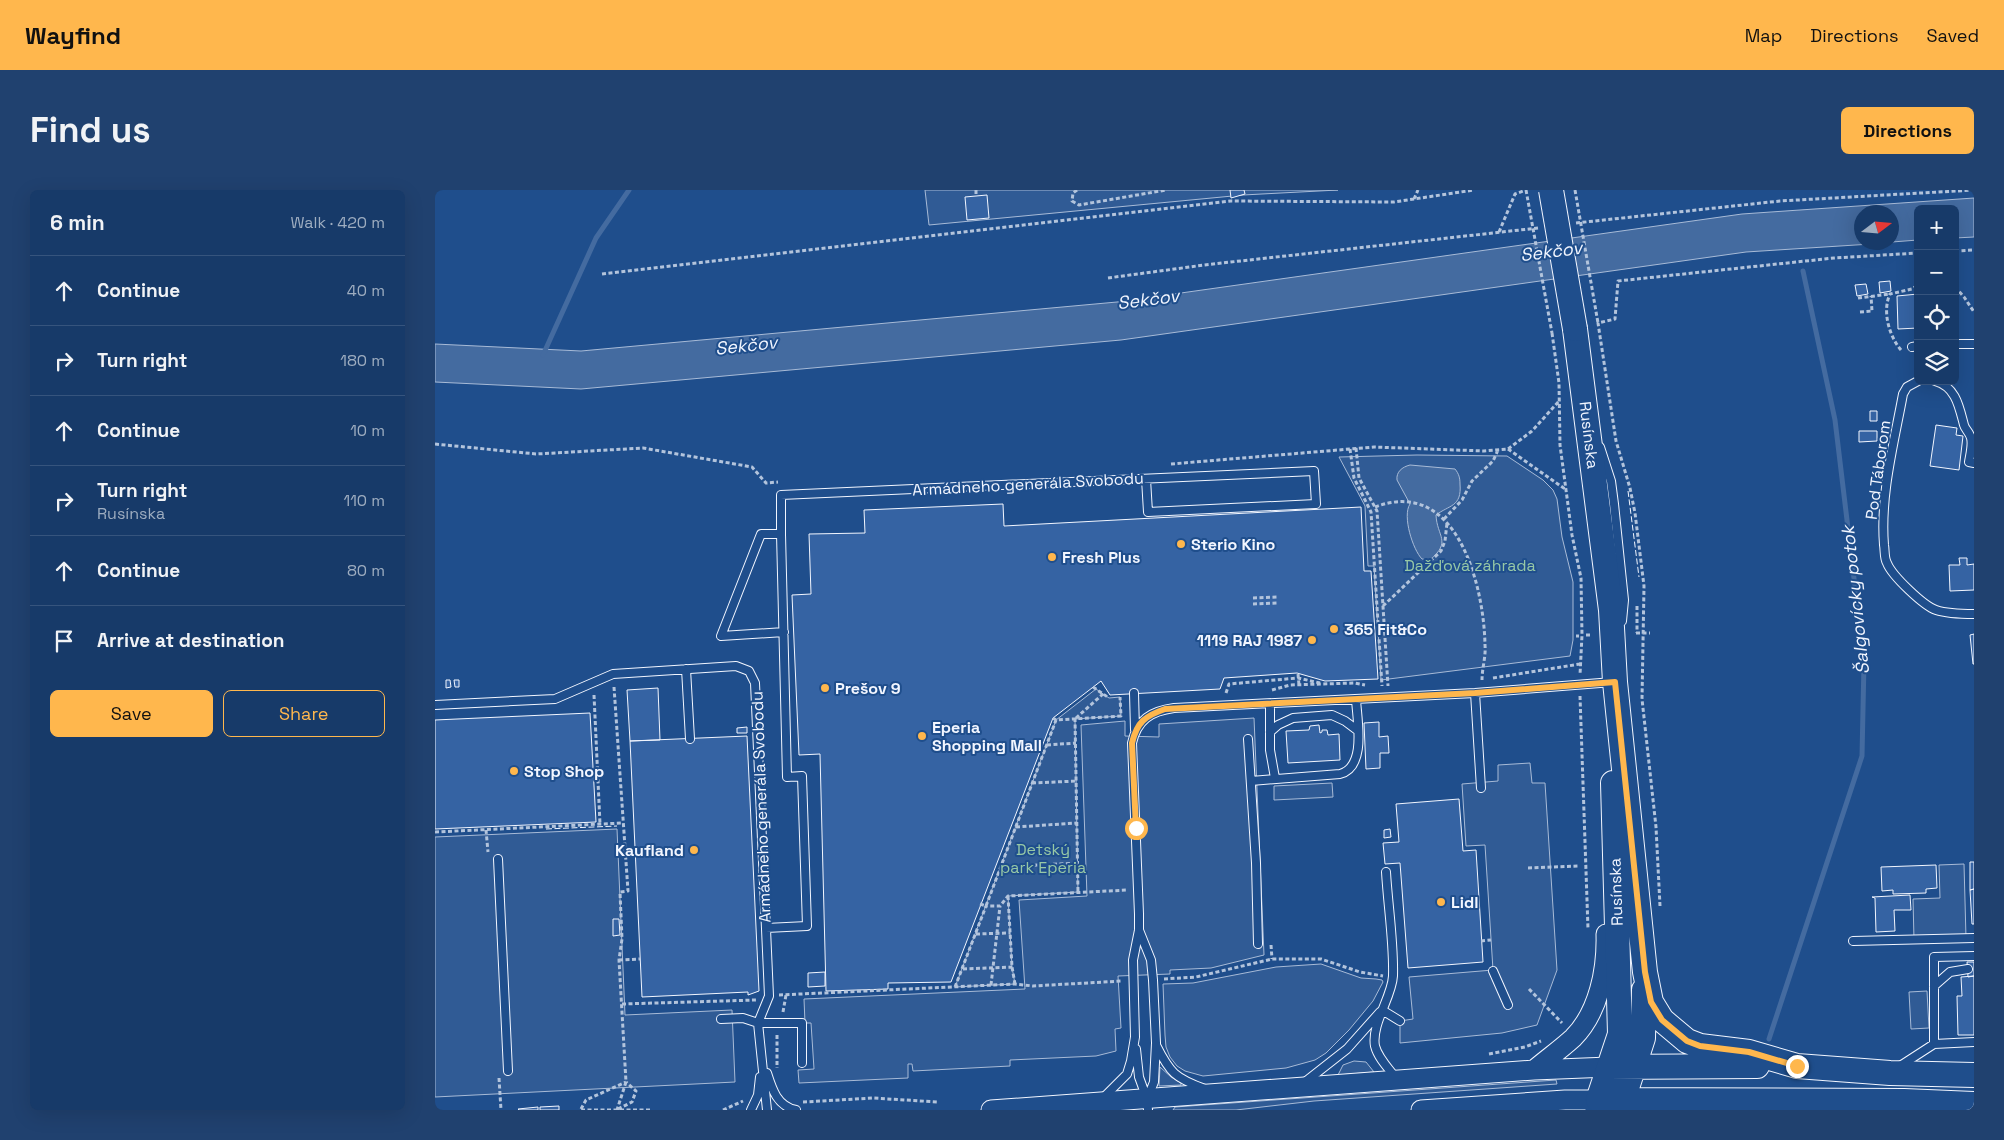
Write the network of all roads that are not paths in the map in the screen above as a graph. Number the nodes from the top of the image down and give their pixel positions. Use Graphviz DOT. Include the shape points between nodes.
graph roads {
  1 [pos="1551,190"];
  2 [pos="1959,344"];
  3 [pos="1974,344"];
  4 [pos="1914,383"];
  5 [pos="1944,385"];
  6 [pos="1974,463"];
  7 [pos="1146,479"];
  8 [pos="781,534"];
  9 [pos="1974,614"];
  10 [pos="784,632"];
  11 [pos="686,669"];
  12 [pos="1615,682"];
  13 [pos="1134,693"];
  14 [pos="1475,693"];
  15 [pos="1356,699"];
  16 [pos="1270,704"];
  17 [pos="435,705"];
  18 [pos="1135,730"];
  19 [pos="1357,730"];
  20 [pos="1271,732"];
  21 [pos="690,739"];
  22 [pos="1248,740"];
  23 [pos="1275,778"];
  24 [pos="1251,781"];
  25 [pos="1481,788"];
  26 [pos="1613,797"];
  27 [pos="498,859"];
  28 [pos="1386,872"];
  29 [pos="766,928"];
  30 [pos="1139,930"];
  31 [pos="1974,938"];
  32 [pos="1853,941"];
  33 [pos="1258,944"];
  34 [pos="1974,956"];
  35 [pos="1967,969"];
  36 [pos="1493,971"];
  37 [pos="1645,972"];
  38 [pos="1934,986"];
  39 [pos="1509,1005"];
  40 [pos="1382,1010"];
  41 [pos="721,1019"];
  42 [pos="1400,1021"];
  43 [pos="758,1023"];
  44 [pos="1135,1037"];
  45 [pos="1974,1042"];
  46 [pos="1156,1043"];
  47 [pos="1934,1044"];
  48 [pos="762,1060"];
  49 [pos="802,1063"];
  50 [pos="1634,1066"];
  51 [pos="1797,1066"];
  52 [pos="1609,1067"];
  53 [pos="1534,1070"];
  54 [pos="508,1071"];
  55 [pos="1890,1073"];
  56 [pos="1974,1075"];
  57 [pos="1397,1080"];
  58 [pos="1295,1088"];
  59 [pos="1216,1094"];
  60 [pos="1746,1099"];
  61 [pos="1100,1101"];
  62 [pos="1147,1104"];
  63 [pos="1974,1104"];
  64 [pos="1596,1105"];
  65 [pos="1621,1105"];
  66 [pos="751,1110"];
  67 [pos="767,1110"];
  68 [pos="796,1110"];
  69 [pos="991,1110"];
  70 [pos="1432,1110"];
  71 [pos="1703,1110"];
  1 -- 12 [label="main road, Rusínska, bridge" via="1585,400 1611,610"];
  2 -- 3 [label="lane"];
  4 -- 9 [label="lane, Pod Táborom" via="1903,394 1885,502 1886,563 1935,610"];
  5 -- 6 [label="lane" via="1960,405 1964,425 1971,438 1969,462"];
  7 -- 7 [label="lane, Armádneho generála Svobodu" via="1315,471 1316,504 1148,512"];
  7 -- 8 [label="lane, Armádneho generála Svobodu" via="781,495"];
  8 -- 10 [label="lane"];
  8 -- 10 [label="lane" via="761,534 721,636"];
  10 -- 29 [label="lane" via="787,777 802,776 807,926"];
  11 -- 17 [label="lane, Armádneho generála Svobodu" via="613,674 555,699"];
  11 -- 21 [label="lane"];
  11 -- 29 [label="lane, Armádneho generála Svobodu" via="736,666 749,671 755,682"];
  12 -- 14 [label="lane"];
  12 -- 26 [label="main road, Rusínska"];
  12 -- 37 [label="main road, Rusínska"];
  13 -- 18 [label="lane"];
  14 -- 15 [label="lane"];
  14 -- 25 [label="lane"];
  15 -- 16 [label="lane"];
  15 -- 19 [label="lane"];
  16 -- 18 [label="lane" via="1165,709 1146,718"];
  16 -- 20 [label="lane"];
  18 -- 30 [label="lane" via="1132,743"];
  19 -- 20 [label="lane" via="1332,715 1293,718"];
  19 -- 23 [label="lane" via="1359,754 1345,773"];
  20 -- 23 [label="lane" via="1270,750"];
  22 -- 24 [label="lane"];
  23 -- 24 [label="lane"];
  24 -- 33 [label="lane"];
  26 -- 52 [label="main road, Rusínska" via="1620,1034"];
  26 -- 53 [label="street" via="1603,838 1606,957 1595,1006 1574,1037"];
  27 -- 54 [label="lane"];
  28 -- 40 [label="lane" via="1393,978"];
  29 -- 43 [label="lane, Armádneho generála Svobodu" via="769,996"];
  30 -- 44 [label="lane" via="1133,960"];
  30 -- 46 [label="lane" via="1151,960"];
  31 -- 32 [label="lane"];
  34 -- 38 [label="lane" via="1934,957"];
  35 -- 38 [label="lane" via="1950,972"];
  36 -- 39 [label="lane"];
  37 -- 50 [label="main road" via="1643,1038"];
  37 -- 51 [label="main road" via="1651,1002 1662,1020 1687,1041 1700,1046 1749,1052"];
  38 -- 47 [label="lane"];
  40 -- 42 [label="lane"];
  40 -- 57 [label="lane" via="1375,1046"];
  40 -- 58 [label="lane" via="1347,1049"];
  41 -- 43 [label="lane" via="743,1018"];
  43 -- 48 [label="lane"];
  43 -- 49 [label="lane" via="801,1023"];
  44 -- 61 [label="lane" via="1127,1074"];
  44 -- 62 [label="lane" via="1139,1078"];
  45 -- 47 [label="lane"];
  46 -- 59 [label="lane" via="1167,1066 1176,1075"];
  46 -- 62 [label="lane" via="1154,1082"];
  47 -- 55 [label="lane"];
  48 -- 66 [label="lane" via="758,1096"];
  48 -- 67 [label="lane"];
  48 -- 68 [label="lane" via="775,1096"];
  50 -- 51 [label="main road"];
  50 -- 52 [label="main road"];
  50 -- 65 [label="main road"];
  51 -- 55 [label="main road"];
  52 -- 53 [label="street"];
  52 -- 64 [label="main road, Rusínska"];
  53 -- 57 [label="street"];
  55 -- 56 [label="main road"];
  57 -- 58 [label="street"];
  58 -- 59 [label="street"];
  59 -- 62 [label="street"];
  60 -- 63 [label="main road"];
  60 -- 65 [label="main road"];
  60 -- 71 [label="street"];
  61 -- 62 [label="street"];
  61 -- 69 [label="street"];
  64 -- 65 [label="main road"];
  64 -- 70 [label="street" via="1565,1100"];
}
